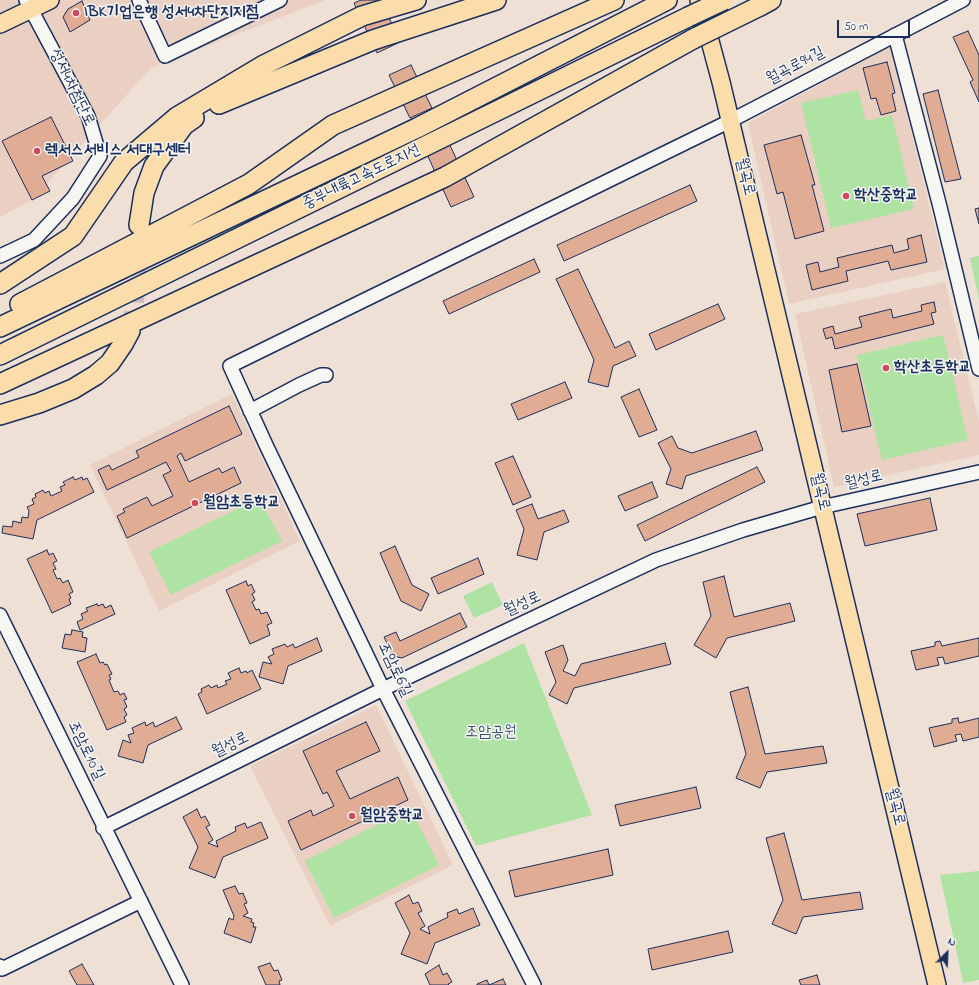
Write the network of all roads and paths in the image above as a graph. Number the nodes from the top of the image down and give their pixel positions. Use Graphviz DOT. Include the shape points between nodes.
graph roads {
  1 [pos="50,0"];
  2 [pos="139,0"];
  3 [pos="280,0"];
  4 [pos="416,0"];
  5 [pos="496,0"];
  6 [pos="614,0"];
  7 [pos="667,0"];
  8 [pos="699,0"];
  9 [pos="724,0"];
  10 [pos="963,0"];
  11 [pos="765,3"];
  12 [pos="29,4"];
  13 [pos="0,24"];
  14 [pos="895,35"];
  15 [pos="730,121"];
  16 [pos="139,225"];
  17 [pos="0,256"];
  18 [pos="0,284"];
  19 [pos="0,314"];
  20 [pos="0,327"];
  21 [pos="130,331"];
  22 [pos="0,355"];
  23 [pos="230,366"];
  24 [pos="979,369"];
  25 [pos="326,375"];
  26 [pos="0,384"];
  27 [pos="250,411"];
  28 [pos="0,415"];
  29 [pos="979,472"];
  30 [pos="822,507"];
  31 [pos="0,615"];
  32 [pos="383,689"];
  33 [pos="104,828"];
  34 [pos="140,901"];
  35 [pos="0,966"];
  36 [pos="182,985"];
  37 [pos="534,985"];
  38 [pos="937,985"];
  1 -- 12 [label="main road"];
  2 -- 3 [label="street" via="165,56"];
  4 -- 18 [label="highway" via="362,16 264,65 177,117 124,162 73,236"];
  5 -- 16 [label="highway" via="374,40 222,102 184,125 154,166 144,194"];
  6 -- 19 [label="highway" via="333,125 249,184"];
  7 -- 20 [label="highway, 중부내륙고속도로지선" via="417,128"];
  8 -- 15 [label="main road, 월곡로"];
  9 -- 22 [label="highway, 중부내륙고속도로지선, bridge"];
  10 -- 14 [label="street, 월곡로94길"];
  11 -- 26 [label="highway, bridge" via="693,38 445,177"];
  12 -- 13 [label="main road"];
  12 -- 17 [label="street, 성서4차첨단로" via="88,116 100,156 73,198 34,240"];
  14 -- 15 [label="street, 월곡로94길"];
  14 -- 24 [label="street"];
  15 -- 23 [label="street, 월곡로94길"];
  15 -- 30 [label="main road, 월곡로"];
  21 -- 28 [label="highway" via="110,363 96,375 73,389"];
  23 -- 27 [label="street, 조암로6길"];
  25 -- 27 [label="street" via="299,385"];
  27 -- 32 [label="street, 조암로6길"];
  29 -- 30 [label="street, 월성로"];
  30 -- 32 [label="street, 월성로" via="656,560"];
  30 -- 38 [label="main road, 월곡로"];
  31 -- 33 [label="street, 조암로10길"];
  32 -- 33 [label="street, 월성로"];
  32 -- 37 [label="street, 조암로6길"];
  33 -- 34 [label="street, 조암로10길"];
  34 -- 35 [label="street" via="2,969"];
  34 -- 36 [label="street, 조암로10길"];
}
